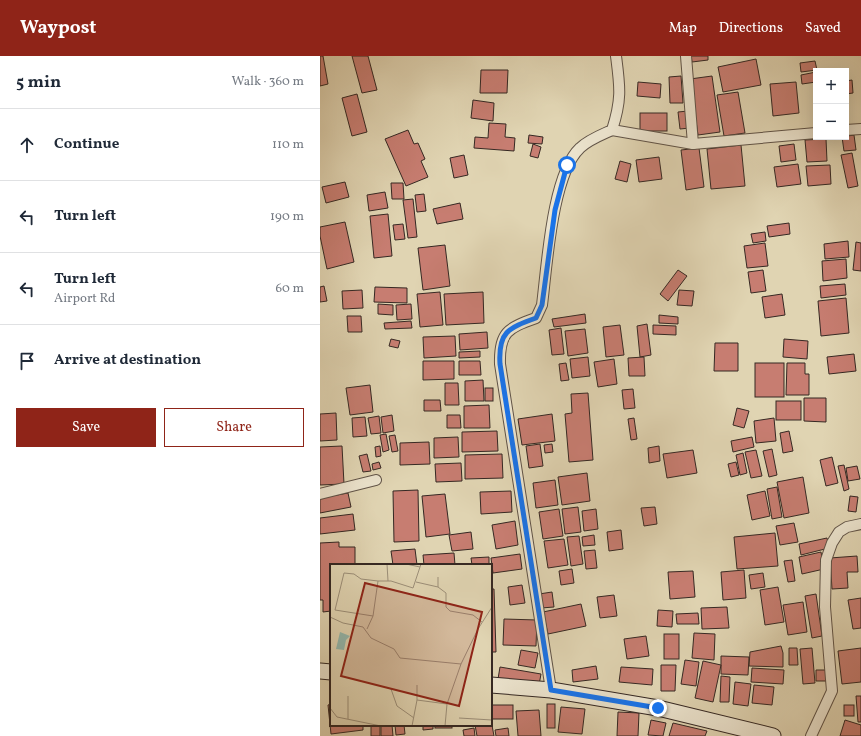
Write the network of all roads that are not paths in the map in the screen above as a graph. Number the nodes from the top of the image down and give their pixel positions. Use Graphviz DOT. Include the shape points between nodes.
graph roads {
  1 [pos="616,56"];
  2 [pos="686,56"];
  3 [pos="861,129"];
  4 [pos="612,130"];
  5 [pos="849,130"];
  6 [pos="813,133"];
  7 [pos="693,144"];
  8 [pos="376,480"];
  9 [pos="320,494"];
  10 [pos="861,524"];
  11 [pos="320,671"];
  12 [pos="330,672"];
  13 [pos="492,685"];
  14 [pos="551,690"];
  15 [pos="773,736"];
  16 [pos="812,736"];
  1 -- 4 [label="street" via="620,80 619,109"];
  2 -- 7 [label="street"];
  3 -- 5 [label="street"];
  4 -- 7 [label="street"];
  4 -- 14 [label="street" via="580,148 567,165 555,210 542,305 536,318 512,327 503,338 499,350"];
  6 -- 7 [label="street"];
  8 -- 9 [label="street"];
  10 -- 16 [label="street" via="839,532 826,560 825,607 832,691"];
  11 -- 12 [label="main road"];
  13 -- 14 [label="main road"];
  14 -- 15 [label="main road" via="658,708"];
}
